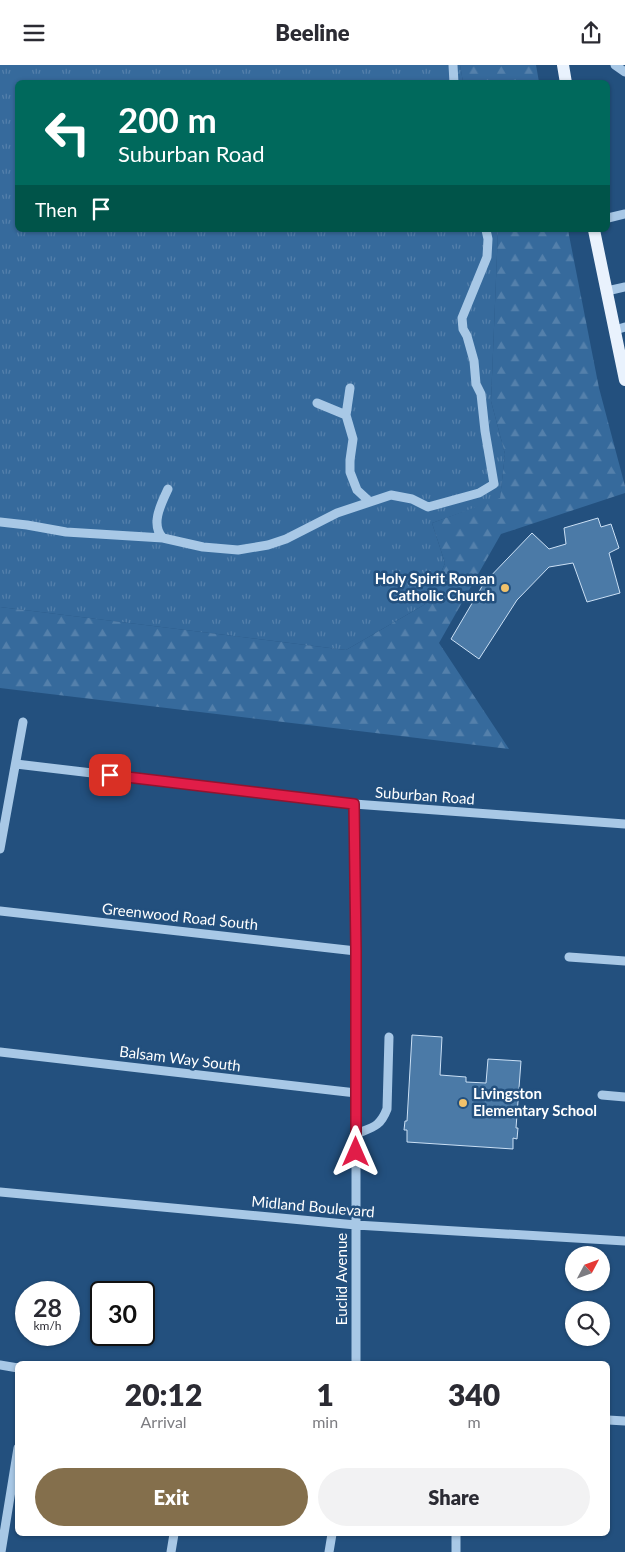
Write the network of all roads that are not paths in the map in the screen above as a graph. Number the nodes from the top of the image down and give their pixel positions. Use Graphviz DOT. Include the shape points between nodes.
graph roads {
  1 [pos="453,65"];
  2 [pos="563,65"];
  3 [pos="615,65"];
  4 [pos="625,72"];
  5 [pos="454,80"];
  6 [pos="566,80"];
  7 [pos="625,214"];
  8 [pos="610,218"];
  9 [pos="486,232"];
  10 [pos="594,232"];
  11 [pos="625,287"];
  12 [pos="607,291"];
  13 [pos="620,329"];
  14 [pos="623,362"];
  15 [pos="625,380"];
  16 [pos="350,389"];
  17 [pos="317,403"];
  18 [pos="346,415"];
  19 [pos="168,489"];
  20 [pos="370,502"];
  21 [pos="0,522"];
  22 [pos="163,538"];
  23 [pos="23,722"];
  24 [pos="16,764"];
  25 [pos="354,804"];
  26 [pos="625,824"];
  27 [pos="0,849"];
  28 [pos="0,911"];
  29 [pos="356,951"];
  30 [pos="569,957"];
  31 [pos="625,961"];
  32 [pos="389,1037"];
  33 [pos="0,1052"];
  34 [pos="356,1093"];
  35 [pos="602,1095"];
  36 [pos="625,1097"];
  37 [pos="356,1134"];
  38 [pos="0,1192"];
  39 [pos="356,1225"];
  40 [pos="625,1241"];
  41 [pos="356,1361"];
  42 [pos="0,1365"];
  43 [pos="15,1368"];
  44 [pos="610,1420"];
  45 [pos="625,1421"];
  46 [pos="15,1466"];
  47 [pos="174,1536"];
  48 [pos="332,1536"];
  49 [pos="456,1536"];
  50 [pos="1,1552"];
  51 [pos="170,1552"];
  52 [pos="329,1552"];
  53 [pos="456,1552"];
  1 -- 5 [label="street"];
  2 -- 6 [label="main road"];
  3 -- 4 [label="street"];
  7 -- 8 [label="street"];
  9 -- 20 [label="street" via="487,257 462,318 481,395 494,484 479,493 428,507 412,499 391,495"];
  10 -- 12 [label="main road"];
  11 -- 12 [label="street"];
  12 -- 13 [label="main road"];
  13 -- 14 [label="main road"];
  14 -- 15 [label="main road"];
  16 -- 18 [label="street"];
  17 -- 18 [label="street"];
  18 -- 20 [label="street" via="353,439 350,472 357,490"];
  19 -- 22 [label="street" via="158,509 158,532"];
  20 -- 22 [label="street" via="337,513 268,545 238,550"];
  21 -- 22 [label="street" via="66,532"];
  23 -- 24 [label="street"];
  24 -- 25 [label="street, Suburban Road"];
  24 -- 27 [label="street"];
  25 -- 26 [label="street, Suburban Road"];
  25 -- 29 [label="street, Euclid Avenue"];
  28 -- 29 [label="street, Greenwood Road South"];
  29 -- 34 [label="street, Euclid Avenue"];
  30 -- 31 [label="street"];
  32 -- 37 [label="street" via="387,1109 377,1125"];
  33 -- 34 [label="street, Balsam Way South"];
  34 -- 37 [label="street, Euclid Avenue"];
  35 -- 36 [label="street"];
  37 -- 39 [label="street, Euclid Avenue"];
  38 -- 39 [label="street, Midland Boulevard"];
  39 -- 40 [label="street, Midland Boulevard"];
  39 -- 41 [label="street, Euclid Avenue"];
  42 -- 43 [label="street"];
  44 -- 45 [label="street"];
  46 -- 50 [label="street"];
  47 -- 51 [label="street"];
  48 -- 52 [label="street"];
  49 -- 53 [label="street"];
}
